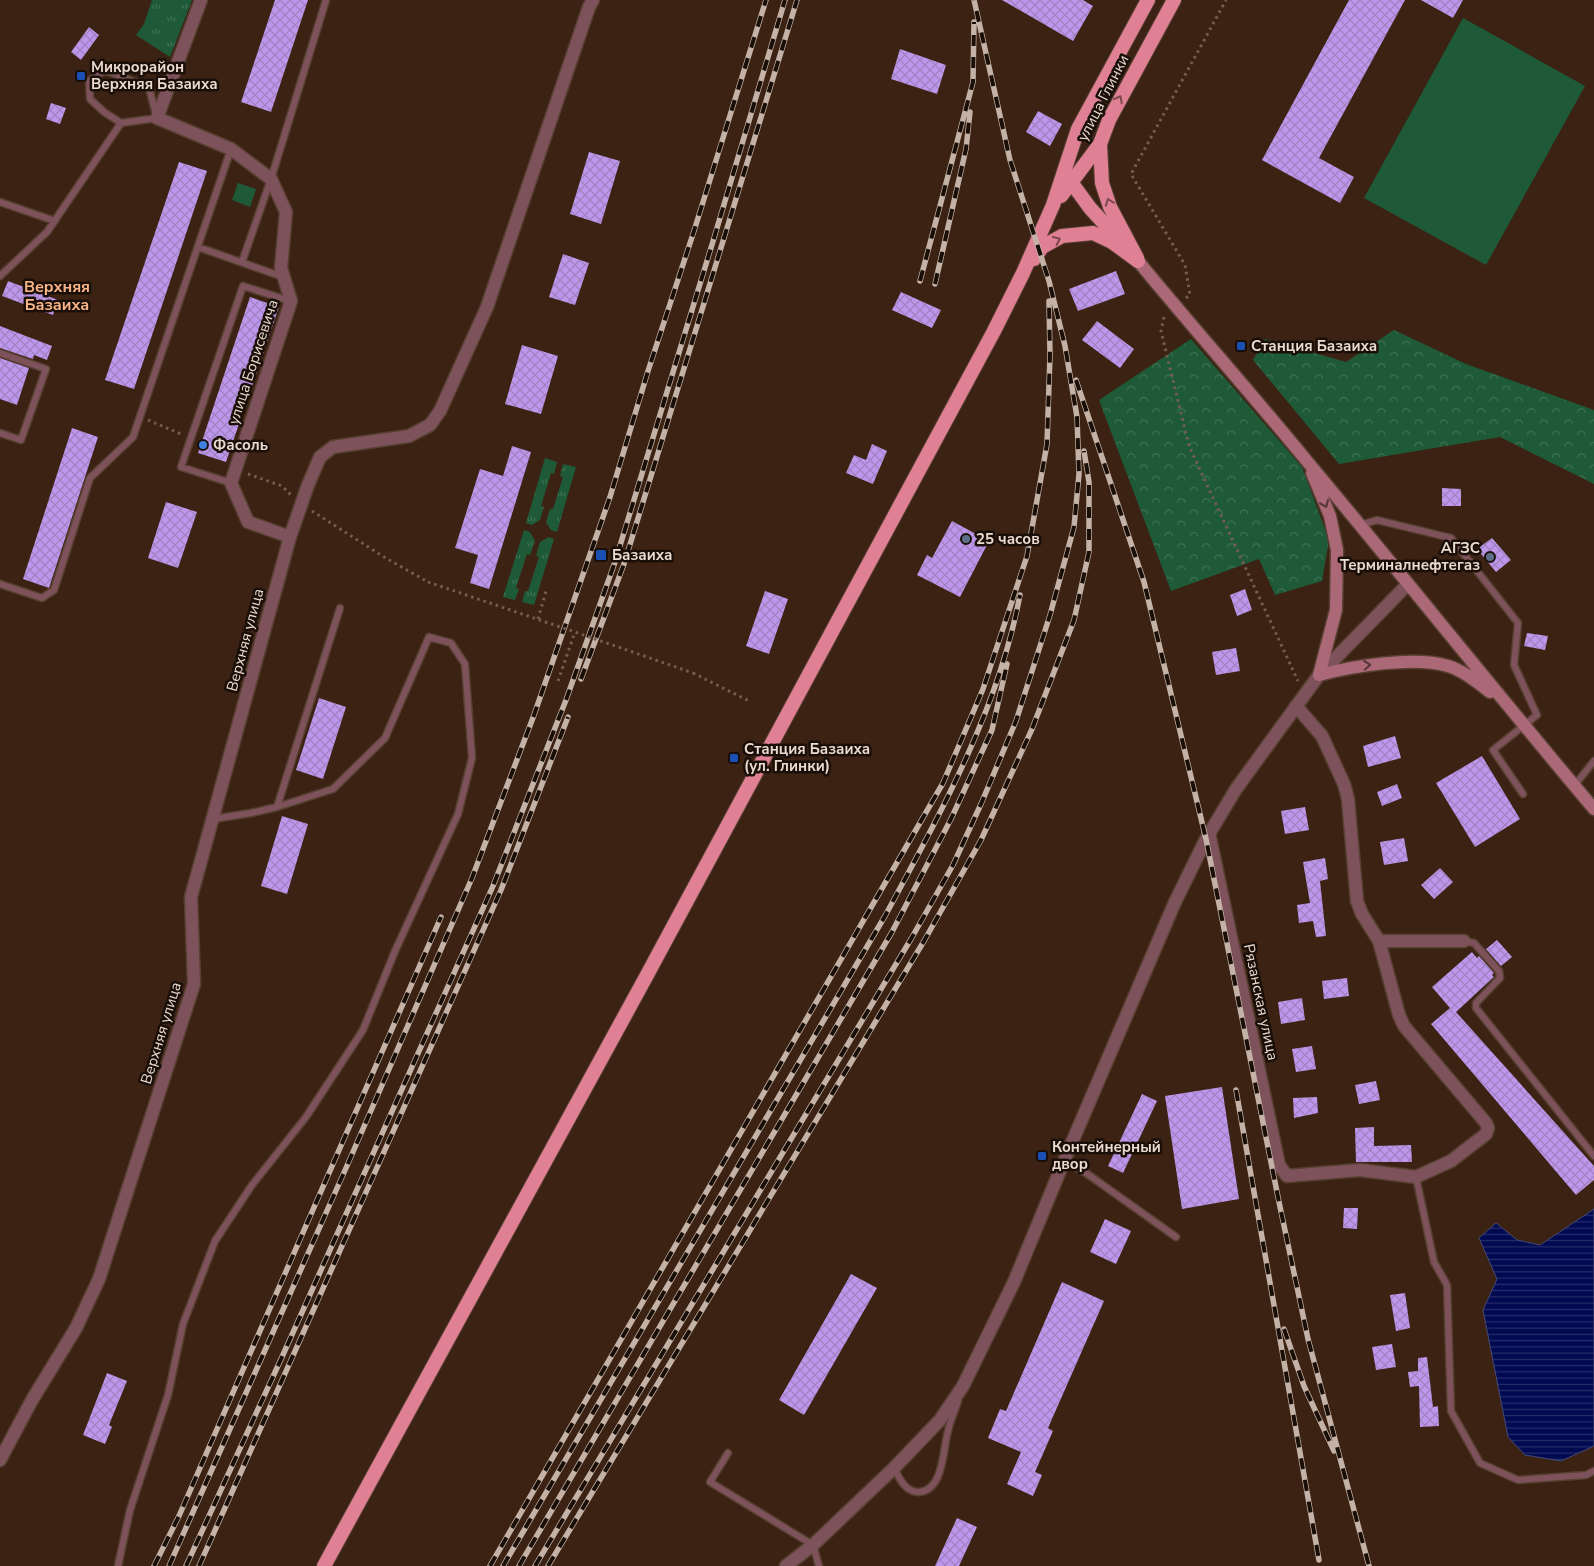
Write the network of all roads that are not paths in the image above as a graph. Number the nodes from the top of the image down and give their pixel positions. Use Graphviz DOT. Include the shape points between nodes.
graph roads {
  1 [pos="201,0"];
  2 [pos="326,0"];
  3 [pos="593,0"];
  4 [pos="1148,0"];
  5 [pos="1174,0"];
  6 [pos="157,118"];
  7 [pos="121,123"];
  8 [pos="1100,144"];
  9 [pos="231,149"];
  10 [pos="1068,178"];
  11 [pos="271,179"];
  12 [pos="0,202"];
  13 [pos="55,221"];
  14 [pos="198,247"];
  15 [pos="1138,261"];
  16 [pos="242,262"];
  17 [pos="1024,273"];
  18 [pos="0,276"];
  19 [pos="283,277"];
  20 [pos="291,302"];
  21 [pos="0,353"];
  22 [pos="0,433"];
  23 [pos="1306,459"];
  24 [pos="231,483"];
  25 [pos="1360,525"];
  26 [pos="290,537"];
  27 [pos="0,584"];
  28 [pos="1408,584"];
  29 [pos="340,608"];
  30 [pos="1319,676"];
  31 [pos="1504,702"];
  32 [pos="1296,706"];
  33 [pos="1524,727"];
  34 [pos="1594,761"];
  35 [pos="1574,786"];
  36 [pos="1523,794"];
  37 [pos="277,807"];
  38 [pos="1594,809"];
  39 [pos="212,819"];
  40 [pos="1209,833"];
  41 [pos="1379,940"];
  42 [pos="1464,942"];
  43 [pos="1594,1156"];
  44 [pos="1064,1160"];
  45 [pos="1416,1178"];
  46 [pos="1176,1236"];
  47 [pos="963,1386"];
  48 [pos="728,1453"];
  49 [pos="0,1460"];
  50 [pos="894,1468"];
  51 [pos="1594,1471"];
  52 [pos="813,1545"];
  53 [pos="118,1566"];
  54 [pos="324,1566"];
  55 [pos="786,1566"];
  56 [pos="819,1566"];
  1 -- 6 [label="street"];
  2 -- 11 [label="lane"];
  3 -- 26 [label="street" via="487,307 440,411 430,425 409,436 333,447 320,457"];
  4 -- 10 [label="highway, улица Глинки" via="1078,129"];
  8 -- 5 [label="highway, улица Глинки, one-way" via="1109,120"];
  6 -- 7 [label="lane"];
  6 -- 7 [label="lane" via="149,88 105,70 89,81 90,99"];
  6 -- 9 [label="street, улица Борисевича"];
  7 -- 13 [label="lane"];
  8 -- 10 [label="highway, улица Глинки"];
  15 -- 8 [label="highway, one-way" via="1110,207 1102,183"];
  9 -- 11 [label="street, улица Борисевича"];
  9 -- 14 [label="lane"];
  10 -- 15 [label="highway" via="1090,208"];
  10 -- 17 [label="highway"];
  11 -- 16 [label="lane"];
  11 -- 19 [label="street, улица Борисевича" via="286,212 280,268"];
  12 -- 13 [label="lane"];
  13 -- 18 [label="lane"];
  14 -- 16 [label="lane"];
  14 -- 27 [label="lane" via="133,437 90,478 54,590 42,598"];
  17 -- 15 [label="highway, one-way" via="1042,248 1062,236 1093,233"];
  15 -- 23 [label="main road"];
  16 -- 19 [label="lane"];
  17 -- 54 [label="highway" via="795,702"];
  19 -- 20 [label="street, улица Борисевича"];
  20 -- 24 [label="street, улица Борисевича"];
  20 -- 24 [label="lane" via="243,286 181,467"];
  21 -- 22 [label="lane" via="46,368 21,440"];
  23 -- 25 [label="main road"];
  23 -- 30 [label="main road, one-way" via="1330,516 1337,550 1336,610"];
  24 -- 26 [label="street" via="248,522"];
  25 -- 28 [label="main road"];
  25 -- 33 [label="lane" via="1378,520 1451,538 1518,623 1514,665 1537,715"];
  26 -- 39 [label="street, Верхняя улица"];
  28 -- 30 [label="street"];
  28 -- 31 [label="main road"];
  29 -- 37 [label="lane"];
  30 -- 31 [label="main road, one-way" via="1366,665 1418,662 1448,666"];
  30 -- 32 [label="street"];
  31 -- 33 [label="main road"];
  32 -- 40 [label="street"];
  32 -- 41 [label="street" via="1322,736 1344,784 1357,901"];
  33 -- 35 [label="main road"];
  33 -- 36 [label="lane" via="1493,750"];
  34 -- 35 [label="lane"];
  35 -- 38 [label="main road"];
  37 -- 39 [label="lane"];
  37 -- 53 [label="lane" via="333,789 385,738 429,637 451,643 465,664 472,758 458,814 395,951 363,1030 306,1117 252,1185 215,1241 183,1324 168,1396 130,1510"];
  39 -- 49 [label="street, Верхняя улица" via="191,897 194,984 99,1279 76,1328"];
  40 -- 44 [label="street" via="1174,902"];
  40 -- 45 [label="street, Рязанская улица" via="1279,1166 1287,1176 1360,1170"];
  41 -- 42 [label="street"];
  41 -- 45 [label="street" via="1404,1026 1488,1128 1486,1134 1451,1161"];
  42 -- 43 [label="lane" via="1474,944 1499,971 1500,978 1476,1003 1476,1008"];
  44 -- 46 [label="lane"];
  44 -- 47 [label="street" via="1014,1282"];
  45 -- 51 [label="lane" via="1434,1262 1447,1285 1451,1410 1480,1463 1518,1480 1586,1475"];
  47 -- 50 [label="street" via="940,1420"];
  47 -- 50 [label="lane" via="947,1432 938,1476 930,1487 922,1492 912,1492 898,1478"];
  48 -- 52 [label="lane" via="710,1482"];
  50 -- 52 [label="street"];
  52 -- 55 [label="street"];
  52 -- 56 [label="lane"];
}
